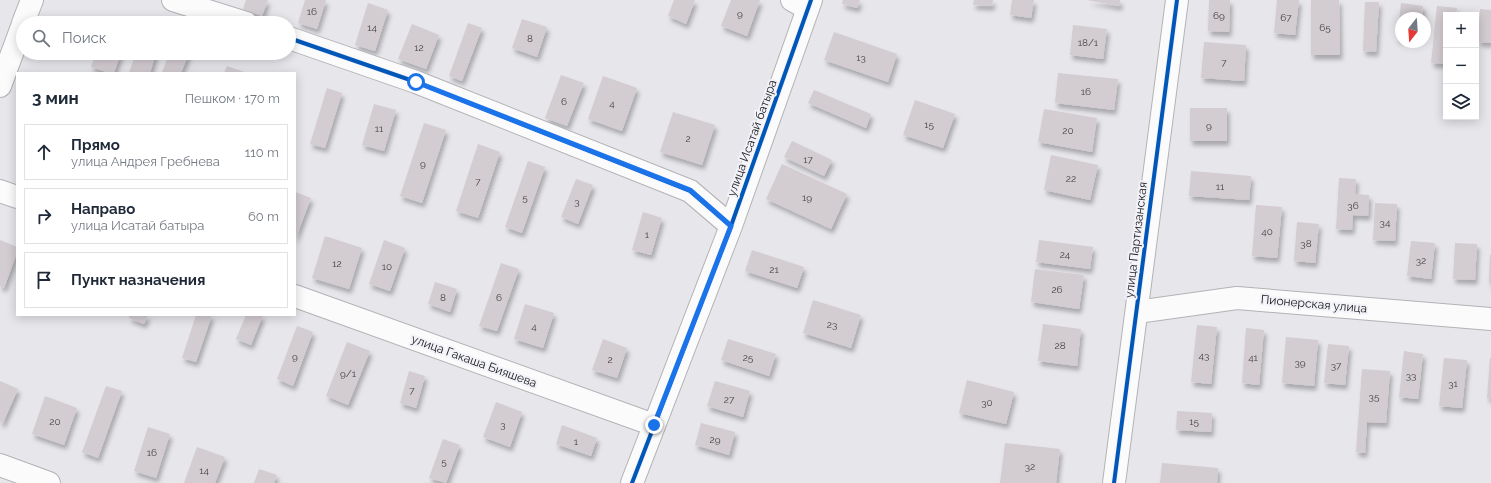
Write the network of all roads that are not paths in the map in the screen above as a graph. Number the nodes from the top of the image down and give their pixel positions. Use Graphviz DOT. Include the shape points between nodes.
graph roads {
  1 [pos="32,0"];
  2 [pos="173,0"];
  3 [pos="1177,0"];
  4 [pos="804,3"];
  5 [pos="26,16"];
  6 [pos="224,16"];
  7 [pos="296,40"];
  8 [pos="16,43"];
  9 [pos="0,86"];
  10 [pos="0,190"];
  11 [pos="16,197"];
  12 [pos="731,226"];
  13 [pos="296,296"];
  14 [pos="1137,312"];
  15 [pos="1491,319"];
  16 [pos="654,425"];
  17 [pos="0,465"];
  18 [pos="49,483"];
  19 [pos="632,483"];
  20 [pos="1114,483"];
  1 -- 5 [label="street"];
  2 -- 6 [label="street"];
  3 -- 14 [label="street, улица Партизанская"];
  4 -- 12 [label="street, улица Исатай батыра"];
  7 -- 12 [label="street" via="416,82 690,190"];
  8 -- 9 [label="street"];
  10 -- 11 [label="street"];
  12 -- 16 [label="street, улица Исатай батыра"];
  13 -- 16 [label="street, улица Гакаша Бияшева"];
  14 -- 15 [label="street, Пионерская улица" via="1237,298"];
  14 -- 20 [label="street, улица Партизанская"];
  16 -- 19 [label="street, улица Исатай батыра"];
  17 -- 18 [label="street"];
}
